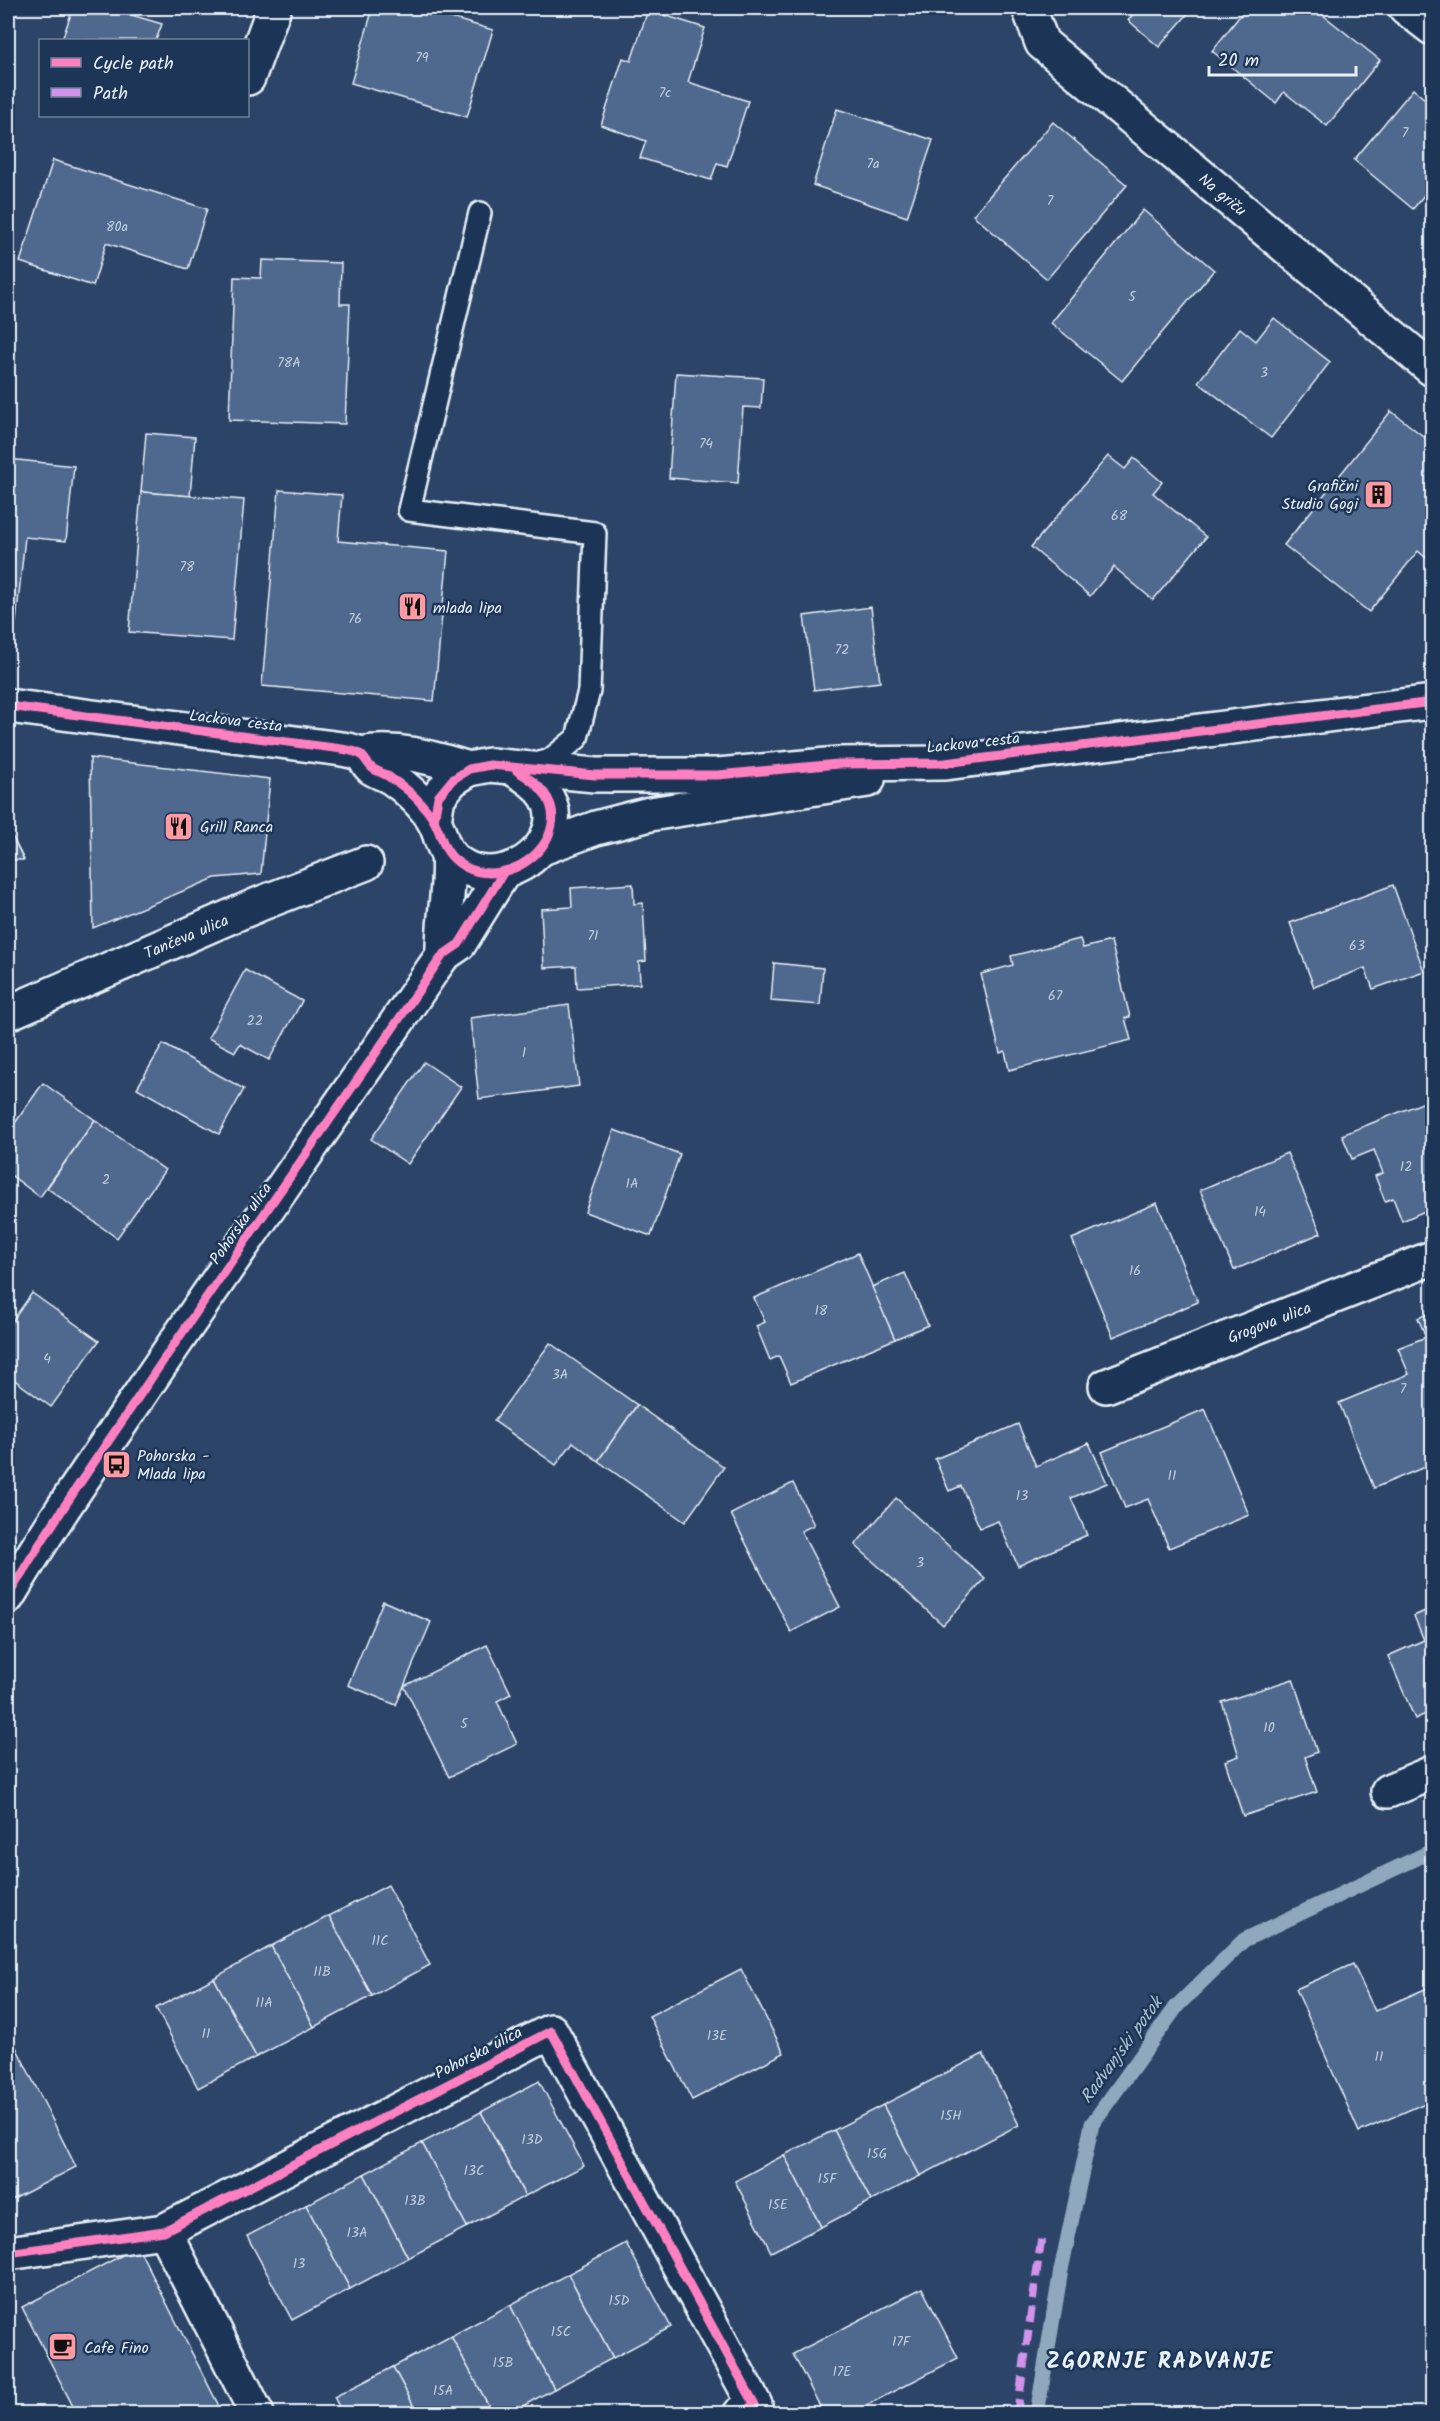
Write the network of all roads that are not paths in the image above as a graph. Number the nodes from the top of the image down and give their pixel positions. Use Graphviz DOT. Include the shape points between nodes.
graph roads {
  1 [pos="274,8"];
  2 [pos="1029,8"];
  3 [pos="1406,8"];
  4 [pos="1432,28"];
  5 [pos="249,75"];
  6 [pos="480,213"];
  7 [pos="1432,369"];
  8 [pos="1432,702"];
  9 [pos="8,706"];
  10 [pos="360,754"];
  11 [pos="945,763"];
  12 [pos="469,769"];
  13 [pos="514,769"];
  14 [pos="434,821"];
  15 [pos="542,848"];
  16 [pos="448,854"];
  17 [pos="366,863"];
  18 [pos="503,873"];
  19 [pos="443,954"];
  20 [pos="8,1013"];
  21 [pos="1432,1258"];
  22 [pos="1106,1386"];
  23 [pos="8,1596"];
  24 [pos="1432,1773"];
  25 [pos="1388,1791"];
  26 [pos="164,2231"];
  27 [pos="8,2253"];
  28 [pos="257,2414"];
  29 [pos="740,2414"];
  1 -- 5 [label="street"];
  2 -- 7 [label="street, Na griču" via="1042,43"];
  3 -- 4 [label="street"];
  6 -- 13 [label="lane" via="409,510 596,534 589,691 577,738 550,760"];
  8 -- 11 [label="street, Lackova cesta"];
  9 -- 10 [label="street, Lackova cesta"];
  10 -- 12 [label="street" via="382,750 416,754"];
  10 -- 14 [label="street" via="372,768 410,793"];
  11 -- 13 [label="street, Lackova cesta" via="838,764 718,775 595,776"];
  11 -- 15 [label="street" via="837,787 650,814"];
  12 -- 13 [label="street, Lackova cesta" via="490,765"];
  12 -- 14 [label="street" via="452,780 438,797"];
  13 -- 15 [label="street, Lackova cesta" via="537,782 550,801 553,825"];
  14 -- 16 [label="street"];
  15 -- 18 [label="street"];
  16 -- 18 [label="street" via="460,865 480,872"];
  16 -- 19 [label="street"];
  17 -- 20 [label="street, Tančeva ulica" via="262,903"];
  18 -- 19 [label="street, Pohorska ulica" via="459,944"];
  19 -- 23 [label="street, Pohorska ulica" via="186,1326"];
  21 -- 22 [label="street, Grogova ulica"];
  24 -- 25 [label="street"];
  26 -- 27 [label="street, Pohorska ulica"];
  26 -- 28 [label="street"];
  26 -- 29 [label="street, Pohorska ulica" via="551,2031 755,2405"];
}
